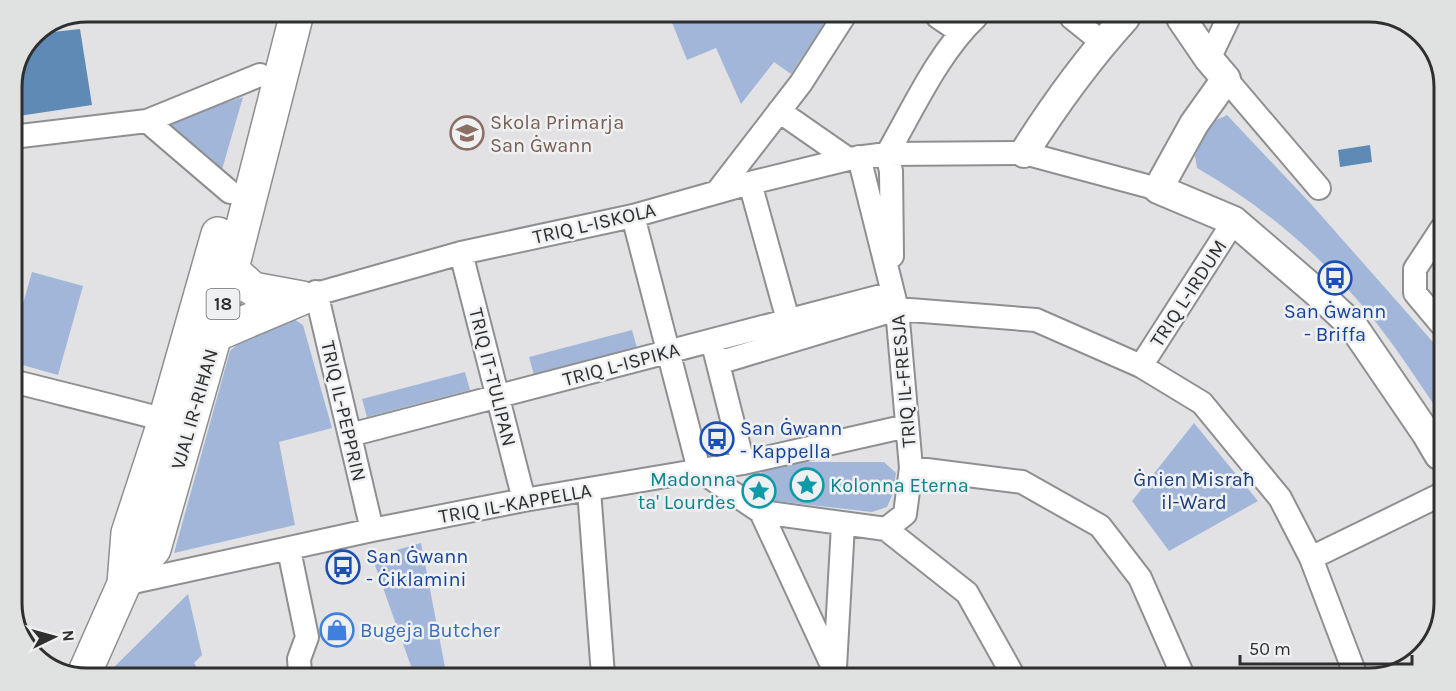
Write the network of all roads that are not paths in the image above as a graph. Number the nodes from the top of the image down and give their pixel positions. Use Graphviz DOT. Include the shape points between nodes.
graph roads {
  1 [pos="274,22"];
  2 [pos="295,22"];
  3 [pos="840,22"];
  4 [pos="1077,22"];
  5 [pos="1121,22"];
  6 [pos="1184,22"];
  7 [pos="1227,22"];
  8 [pos="968,24"];
  9 [pos="1102,43"];
  10 [pos="1217,69"];
  11 [pos="260,75"];
  12 [pos="779,111"];
  13 [pos="147,121"];
  14 [pos="23,137"];
  15 [pos="1024,153"];
  16 [pos="887,154"];
  17 [pos="853,158"];
  18 [pos="750,183"];
  19 [pos="1319,188"];
  20 [pos="1158,189"];
  21 [pos="230,192"];
  22 [pos="717,192"];
  23 [pos="633,216"];
  24 [pos="1234,221"];
  25 [pos="1433,241"];
  26 [pos="461,253"];
  27 [pos="231,269"];
  28 [pos="309,295"];
  29 [pos="895,301"];
  30 [pos="1433,315"];
  31 [pos="788,320"];
  32 [pos="215,335"];
  33 [pos="713,341"];
  34 [pos="668,351"];
  35 [pos="718,363"];
  36 [pos="1141,366"];
  37 [pos="23,384"];
  38 [pos="498,397"];
  39 [pos="165,420"];
  40 [pos="908,426"];
  41 [pos="350,435"];
  42 [pos="1434,446"];
  43 [pos="743,463"];
  44 [pos="911,468"];
  45 [pos="699,470"];
  46 [pos="589,490"];
  47 [pos="1434,498"];
  48 [pos="524,500"];
  49 [pos="761,512"];
  50 [pos="843,525"];
  51 [pos="886,529"];
  52 [pos="372,530"];
  53 [pos="289,550"];
  54 [pos="1311,558"];
  55 [pos="124,584"];
  56 [pos="87,668"];
  57 [pos="300,668"];
  58 [pos="602,668"];
  59 [pos="834,668"];
  60 [pos="836,668"];
  61 [pos="1009,668"];
  62 [pos="1180,668"];
  63 [pos="1354,668"];
  1 -- 11 [label="main road, VJAL IR-RIĦAN / 18"];
  2 -- 27 [label="main road, VJAL IR-RIĦAN / 18"];
  3 -- 12 [label="street"];
  4 -- 9 [label="street"];
  5 -- 9 [label="street"];
  6 -- 10 [label="street"];
  7 -- 10 [label="street"];
  8 -- 16 [label="street" via="927,84"];
  9 -- 15 [label="street" via="1057,101"];
  10 -- 19 [label="street"];
  10 -- 20 [label="street" via="1194,124"];
  11 -- 13 [label="street"];
  11 -- 21 [label="main road, VJAL IR-RIĦAN / 18"];
  12 -- 17 [label="street"];
  12 -- 22 [label="street"];
  13 -- 14 [label="street"];
  13 -- 21 [label="street"];
  15 -- 16 [label="street, TRIQ L-ISKOLA"];
  15 -- 20 [label="street, TRIQ L-ISKOLA"];
  16 -- 17 [label="street, TRIQ L-ISKOLA"];
  16 -- 29 [label="street, TRIQ IL-FRESJA" via="891,171"];
  17 -- 18 [label="street, TRIQ L-ISKOLA"];
  17 -- 29 [label="street, TRIQ IL-FRESJA"];
  18 -- 22 [label="street, TRIQ L-ISKOLA"];
  18 -- 31 [label="street"];
  20 -- 24 [label="street"];
  21 -- 39 [label="main road, VJAL IR-RIĦAN / 18"];
  22 -- 23 [label="street, TRIQ L-ISKOLA"];
  23 -- 26 [label="street, TRIQ L-ISKOLA"];
  23 -- 34 [label="street"];
  24 -- 36 [label="street, TRIQ L-IRDUM"];
  24 -- 42 [label="street" via="1353,326"];
  25 -- 30 [label="street" via="1415,268 1415,293"];
  26 -- 28 [label="street, TRIQ L-ISKOLA"];
  26 -- 38 [label="street, TRIQ IT-TULIPAN"];
  27 -- 28 [label="main road" via="254,289"];
  27 -- 32 [label="main road, VJAL IR-RIĦAN / 18"];
  28 -- 32 [label="main road"];
  28 -- 41 [label="street, TRIQ IL-PEPPRIN"];
  29 -- 31 [label="street, TRIQ L-ISPIKA"];
  29 -- 35 [label="street"];
  29 -- 36 [label="street" via="1036,320"];
  29 -- 40 [label="street, TRIQ IL-FRESJA"];
  31 -- 33 [label="street, TRIQ L-ISPIKA"];
  32 -- 55 [label="main road, VJAL IR-RIĦAN / 18" via="154,549"];
  33 -- 34 [label="street, TRIQ L-ISPIKA"];
  33 -- 35 [label="street"];
  34 -- 38 [label="street, TRIQ L-ISPIKA"];
  34 -- 45 [label="street"];
  35 -- 43 [label="street"];
  36 -- 54 [label="street" via="1202,403 1280,498"];
  37 -- 39 [label="street"];
  38 -- 41 [label="street, TRIQ L-ISPIKA"];
  38 -- 48 [label="street, TRIQ IT-TULIPAN"];
  39 -- 55 [label="main road, VJAL IR-RIĦAN / 18" via="128,533"];
  40 -- 43 [label="street, TRIQ IL-KAPPELLA"];
  40 -- 44 [label="street, TRIQ IL-FRESJA"];
  41 -- 52 [label="street, TRIQ IL-PEPPRIN"];
  43 -- 45 [label="street, TRIQ IL-KAPPELLA"];
  44 -- 51 [label="street, TRIQ IL-FRESJA" via="905,514"];
  44 -- 62 [label="street" via="1022,482 1100,526 1140,578"];
  45 -- 46 [label="street, TRIQ IL-KAPPELLA"];
  45 -- 49 [label="street"];
  46 -- 48 [label="street, TRIQ IL-KAPPELLA"];
  46 -- 58 [label="street"];
  47 -- 54 [label="street"];
  48 -- 52 [label="street, TRIQ IL-KAPPELLA"];
  49 -- 50 [label="street"];
  49 -- 59 [label="street"];
  50 -- 51 [label="street"];
  50 -- 60 [label="street"];
  51 -- 61 [label="street" via="967,593"];
  52 -- 53 [label="street, TRIQ IL-KAPPELLA"];
  53 -- 55 [label="street, TRIQ IL-KAPPELLA"];
  53 -- 57 [label="street" via="307,637"];
  54 -- 63 [label="street"];
  55 -- 56 [label="main road, VJAL IR-RIĦAN"];
}
